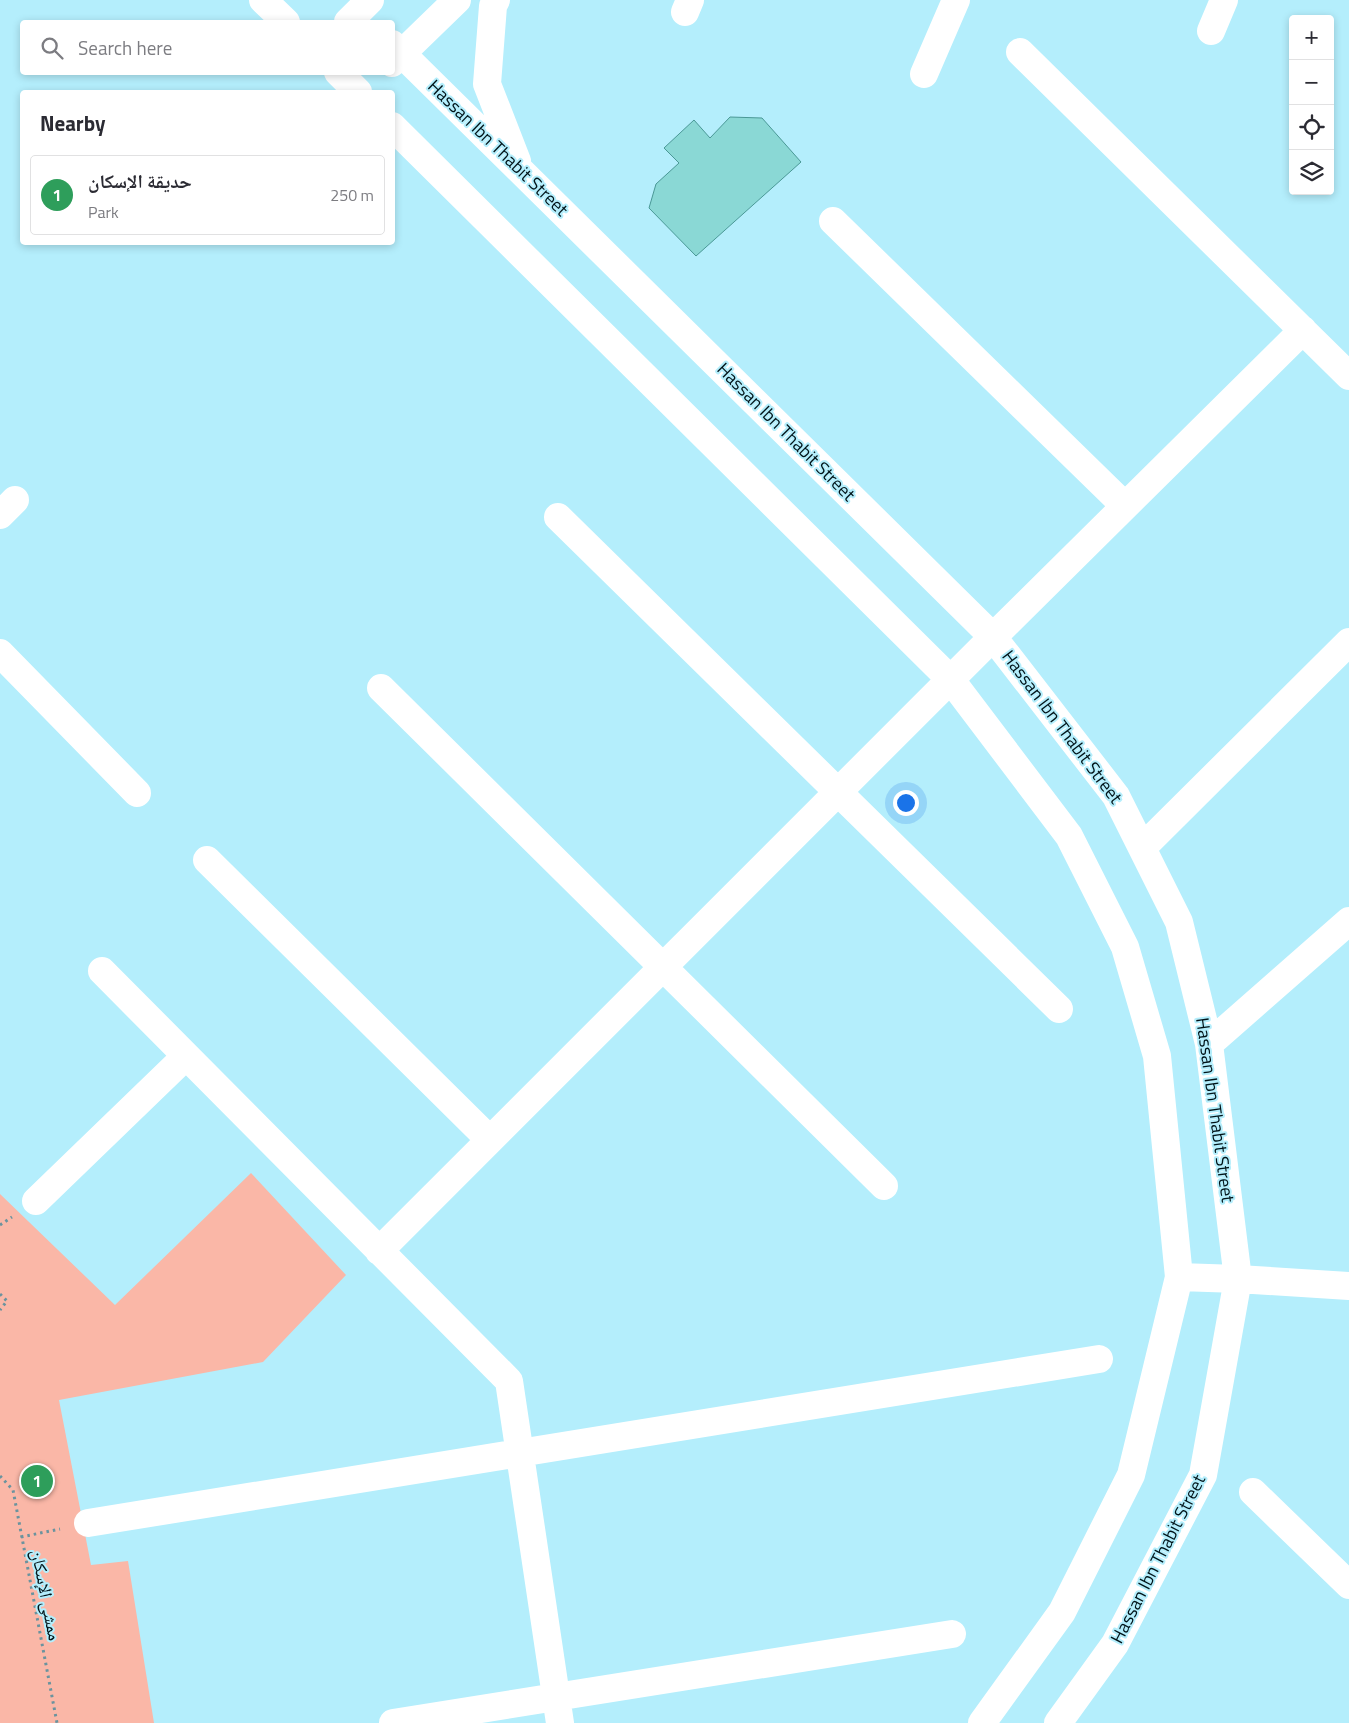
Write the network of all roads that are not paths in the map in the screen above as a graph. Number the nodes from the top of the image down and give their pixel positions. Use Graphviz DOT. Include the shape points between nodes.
graph roads {
  1 [pos="263,0"];
  2 [pos="457,0"];
  3 [pos="496,0"];
  4 [pos="956,0"];
  5 [pos="1224,0"];
  6 [pos="284,20"];
  7 [pos="1211,31"];
  8 [pos="1020,52"];
  9 [pos="395,56"];
  10 [pos="395,60"];
  11 [pos="924,74"];
  12 [pos="341,75"];
  13 [pos="378,75"];
  14 [pos="356,90"];
  15 [pos="365,90"];
  16 [pos="395,129"];
  17 [pos="520,170"];
  18 [pos="833,221"];
  19 [pos="1303,330"];
  20 [pos="1349,376"];
  21 [pos="1125,506"];
  22 [pos="558,517"];
  23 [pos="993,637"];
  24 [pos="1349,642"];
  25 [pos="0,653"];
  26 [pos="951,680"];
  27 [pos="380,688"];
  28 [pos="839,792"];
  29 [pos="138,793"];
  30 [pos="1142,848"];
  31 [pos="207,860"];
  32 [pos="1349,922"];
  33 [pos="663,967"];
  34 [pos="102,971"];
  35 [pos="1059,1009"];
  36 [pos="1209,1044"];
  37 [pos="186,1056"];
  38 [pos="490,1140"];
  39 [pos="884,1186"];
  40 [pos="36,1201"];
  41 [pos="379,1251"];
  42 [pos="1179,1277"];
  43 [pos="1238,1279"];
  44 [pos="1349,1286"];
  45 [pos="1100,1359"];
  46 [pos="520,1453"];
  47 [pos="1253,1492"];
  48 [pos="88,1523"];
  49 [pos="1349,1586"];
  50 [pos="952,1634"];
  51 [pos="558,1710"];
  52 [pos="393,1723"];
  53 [pos="982,1723"];
  54 [pos="1058,1723"];
  1 -- 6 [label="street"];
  2 -- 9 [label="street"];
  3 -- 17 [label="street" via="487,84"];
  4 -- 11 [label="street"];
  5 -- 7 [label="street"];
  8 -- 19 [label="street"];
  10 -- 17 [label="street, Hassan Ibn Thabit Street"];
  12 -- 14 [label="street"];
  13 -- 15 [label="street"];
  16 -- 26 [label="street"];
  17 -- 23 [label="street, Hassan Ibn Thabit Street"];
  18 -- 21 [label="street"];
  19 -- 20 [label="street"];
  19 -- 21 [label="street"];
  21 -- 23 [label="street"];
  22 -- 28 [label="street"];
  23 -- 26 [label="street"];
  23 -- 30 [label="street, Hassan Ibn Thabit Street" via="1116,796"];
  24 -- 30 [label="street"];
  25 -- 29 [label="street"];
  26 -- 28 [label="street"];
  26 -- 42 [label="street" via="1069,836 1125,947 1157,1056"];
  27 -- 33 [label="street"];
  28 -- 33 [label="street"];
  28 -- 35 [label="street"];
  30 -- 36 [label="street, Hassan Ibn Thabit Street" via="1179,922"];
  31 -- 38 [label="street"];
  32 -- 36 [label="street"];
  33 -- 38 [label="street"];
  33 -- 39 [label="street"];
  34 -- 37 [label="street"];
  36 -- 43 [label="street, Hassan Ibn Thabit Street"];
  37 -- 40 [label="street"];
  37 -- 41 [label="street"];
  38 -- 41 [label="street"];
  41 -- 46 [label="street" via="509,1381"];
  42 -- 43 [label="street"];
  42 -- 53 [label="street" via="1131,1475 1062,1612"];
  43 -- 44 [label="street"];
  43 -- 54 [label="street, Hassan Ibn Thabit Street" via="1203,1474 1115,1644"];
  45 -- 46 [label="street"];
  46 -- 48 [label="street"];
  46 -- 51 [label="street"];
  47 -- 49 [label="street"];
  50 -- 51 [label="street"];
  51 -- 52 [label="street"];
}
